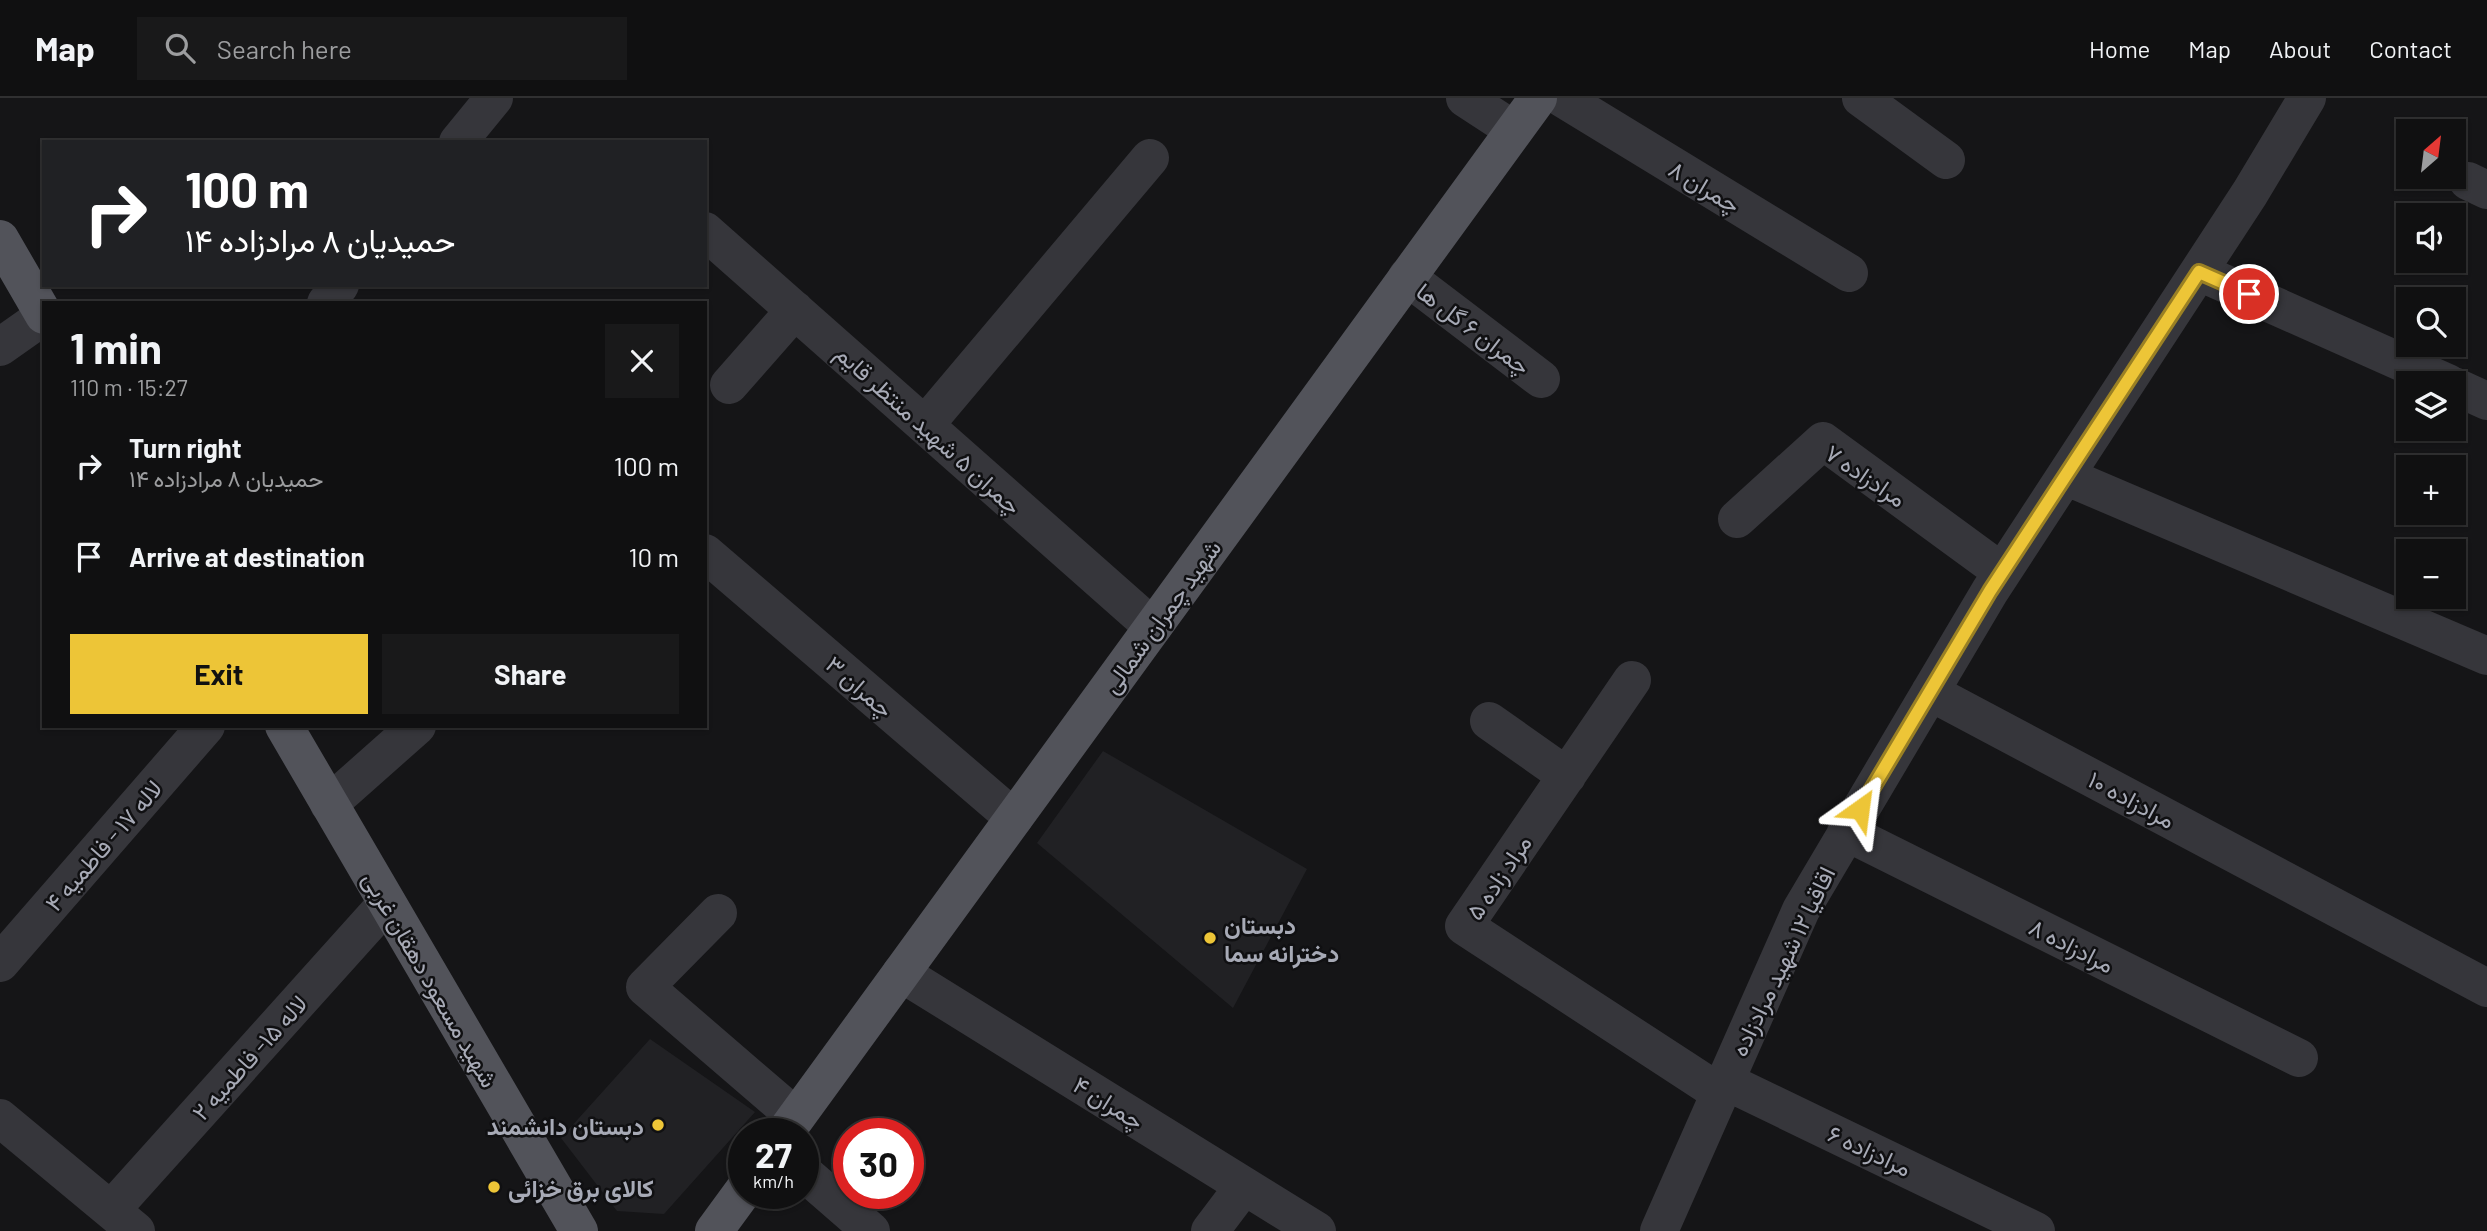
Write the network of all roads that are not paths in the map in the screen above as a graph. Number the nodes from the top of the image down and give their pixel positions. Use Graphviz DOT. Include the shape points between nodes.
graph roads {
  1 [pos="494,98"];
  2 [pos="1465,98"];
  3 [pos="1538,98"];
  4 [pos="1562,98"];
  5 [pos="1861,98"];
  6 [pos="2307,98"];
  7 [pos="1514,131"];
  8 [pos="460,140"];
  9 [pos="1150,158"];
  10 [pos="1946,160"];
  11 [pos="707,233"];
  12 [pos="0,239"];
  13 [pos="2199,272"];
  14 [pos="1849,273"];
  15 [pos="1407,277"];
  16 [pos="338,287"];
  17 [pos="328,301"];
  18 [pos="795,310"];
  19 [pos="42,312"];
  20 [pos="42,317"];
  21 [pos="0,347"];
  22 [pos="2421,371"];
  23 [pos="1541,379"];
  24 [pos="729,385"];
  25 [pos="2466,391"];
  26 [pos="2487,401"];
  27 [pos="925,425"];
  28 [pos="2065,476"];
  29 [pos="1737,519"];
  30 [pos="707,555"];
  31 [pos="2002,572"];
  32 [pos="1153,627"];
  33 [pos="2487,656"];
  34 [pos="1632,680"];
  35 [pos="1930,692"];
  36 [pos="1489,721"];
  37 [pos="204,728"];
  38 [pos="285,728"];
  39 [pos="415,728"];
  40 [pos="1567,776"];
  41 [pos="329,804"];
  42 [pos="1014,818"];
  43 [pos="1846,832"];
  44 [pos="387,903"];
  45 [pos="718,913"];
  46 [pos="0,963"];
  47 [pos="901,973"];
  48 [pos="2487,988"];
  49 [pos="2299,1058"];
  50 [pos="1723,1087"];
  51 [pos="0,1118"];
  52 [pos="782,1118"];
  53 [pos="796,1118"];
  54 [pos="819,1186"];
  55 [pos="1244,1186"];
  56 [pos="730,1209"];
  57 [pos="124,1221"];
  58 [pos="2020,1227"];
  59 [pos="579,1231"];
  60 [pos="714,1231"];
  61 [pos="871,1231"];
  62 [pos="1210,1231"];
  63 [pos="1317,1231"];
  64 [pos="1659,1231"];
  1 -- 8 [label="street"];
  2 -- 7 [label="street"];
  3 -- 7 [label="main road, شهید چمران شمالی"];
  4 -- 14 [label="street, چمران ۸"];
  5 -- 10 [label="street"];
  6 -- 13 [label="street, اقاقیا ۱۲ شهید مرادزاده"];
  7 -- 15 [label="main road, شهید چمران شمالی"];
  9 -- 27 [label="street"];
  11 -- 18 [label="street, چمران ۵ شهید منتظر قایم"];
  12 -- 19 [label="main road"];
  13 -- 22 [label="street"];
  13 -- 28 [label="street, اقاقیا ۱۲ شهید مرادزاده"];
  15 -- 23 [label="street, چمران ۶ گل ها"];
  15 -- 32 [label="main road, شهید چمران شمالی"];
  16 -- 17 [label="street"];
  18 -- 24 [label="street"];
  18 -- 27 [label="street, چمران ۵ شهید منتظر قایم"];
  20 -- 21 [label="street"];
  25 -- 26 [label="street"];
  27 -- 32 [label="street, چمران ۵ شهید منتظر قایم"];
  28 -- 31 [label="street, اقاقیا ۱۲ شهید مرادزاده"];
  28 -- 33 [label="street"];
  29 -- 31 [label="street, مرادزاده ۷" via="1823,441"];
  30 -- 42 [label="street, چمران ۳"];
  31 -- 35 [label="street, اقاقیا ۱۲ شهید مرادزاده"];
  32 -- 42 [label="main road, شهید چمران شمالی"];
  34 -- 40 [label="street, مراد زاده ۵"];
  35 -- 43 [label="street, اقاقیا ۱۲ شهید مرادزاده"];
  35 -- 48 [label="street, مرادزاده ۱۰"];
  36 -- 40 [label="street"];
  37 -- 46 [label="street, لاله ۱۷ - فاطمیه ۴"];
  38 -- 41 [label="main road, شهید مسعود دهقان غربی"];
  39 -- 41 [label="street"];
  40 -- 50 [label="street, مراد زاده ۵" via="1464,926"];
  41 -- 44 [label="main road, شهید مسعود دهقان غربی"];
  42 -- 47 [label="main road, شهید چمران شمالی"];
  43 -- 49 [label="street, مرادزاده ۸"];
  43 -- 50 [label="street, اقاقیا ۱۲ شهید مرادزاده" via="1801,910"];
  44 -- 57 [label="street, لاله ۱۵- فاطمیه ۲"];
  44 -- 59 [label="main road, شهید مسعود دهقان غربی"];
  45 -- 52 [label="street" via="645,987"];
  47 -- 53 [label="main road, شهید چمران شمالی"];
  47 -- 55 [label="street, چمران ۴"];
  50 -- 58 [label="street, مرادزاده ۶"];
  50 -- 64 [label="street, اقاقیا ۱۲ شهید مرادزاده"];
  51 -- 57 [label="street"];
  54 -- 61 [label="street"];
  55 -- 62 [label="street"];
  55 -- 63 [label="street, چمران ۴"];
  56 -- 60 [label="main road"];
}
